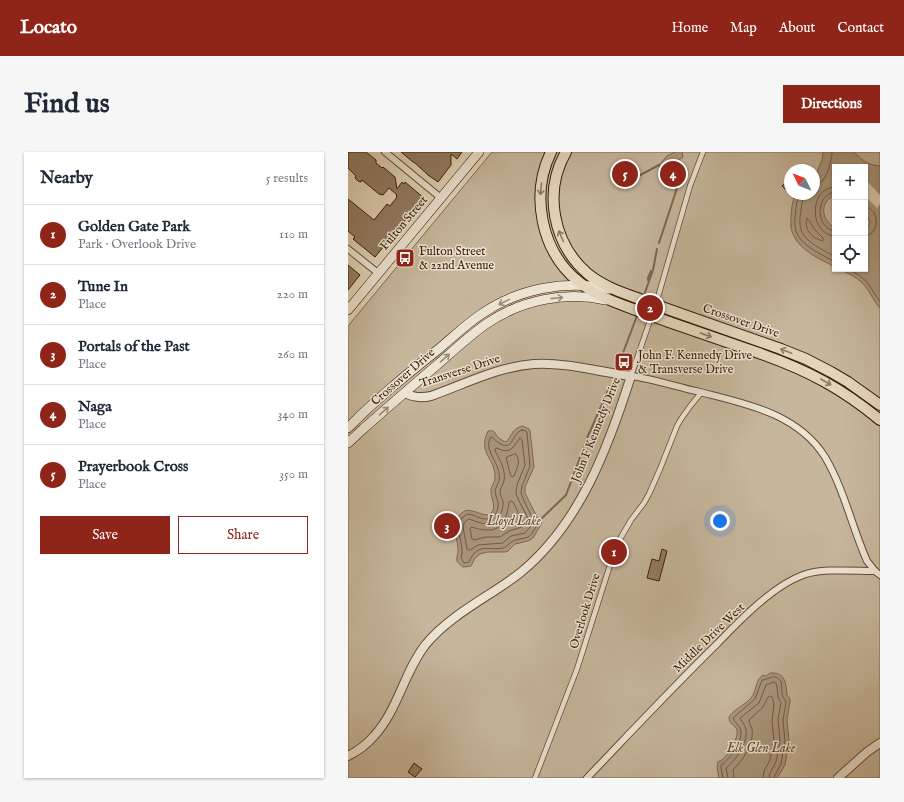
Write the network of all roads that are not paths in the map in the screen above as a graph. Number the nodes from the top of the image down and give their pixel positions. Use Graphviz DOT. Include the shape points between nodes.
graph roads {
  1 [pos="385,152"];
  2 [pos="479,152"];
  3 [pos="551,152"];
  4 [pos="566,152"];
  5 [pos="703,152"];
  6 [pos="440,198"];
  7 [pos="348,249"];
  8 [pos="378,274"];
  9 [pos="583,286"];
  10 [pos="616,291"];
  11 [pos="611,301"];
  12 [pos="348,310"];
  13 [pos="428,357"];
  14 [pos="631,376"];
  15 [pos="404,393"];
  16 [pos="701,393"];
  17 [pos="880,406"];
  18 [pos="880,420"];
  19 [pos="350,426"];
  20 [pos="348,443"];
  21 [pos="878,573"];
  22 [pos="880,743"];
  23 [pos="348,756"];
  24 [pos="534,778"];
  25 [pos="587,778"];
  26 [pos="838,778"];
  1 -- 6 [label="street"];
  2 -- 6 [label="main road, Fulton Street"];
  3 -- 9 [label="highway, one-way" via="541,186 542,221 547,238 559,260"];
  10 -- 4 [label="highway, one-way" via="582,269 559,233 554,211 554,188"];
  5 -- 14 [label="street" via="691,182 658,297"];
  6 -- 8 [label="main road, Fulton Street"];
  7 -- 8 [label="street"];
  8 -- 12 [label="main road, Fulton Street"];
  9 -- 10 [label="main road, Crossover Drive"];
  9 -- 11 [label="highway, Crossover Drive"];
  9 -- 13 [label="main road, Crossover Drive, one-way" via="540,289 504,301 474,320"];
  17 -- 10 [label="highway, Crossover Drive, one-way, bridge" via="848,382 806,359"];
  15 -- 11 [label="main road, Crossover Drive, one-way" via="480,328 512,309 558,297 574,296"];
  11 -- 18 [label="highway, Crossover Drive, one-way, bridge" via="801,369 842,392"];
  13 -- 15 [label="main road" via="407,380"];
  13 -- 19 [label="main road, Crossover Drive"];
  14 -- 15 [label="street, Transverse Drive" via="535,364 489,374 431,396 415,397"];
  14 -- 16 [label="street, Transverse Drive"];
  14 -- 23 [label="street, John F Kennedy Drive" via="598,465 568,520 542,552 521,572 454,619 426,644 380,728 366,744"];
  15 -- 19 [label="main road" via="388,396"];
  20 -- 15 [label="main road, Crossover Drive, one-way"];
  16 -- 21 [label="street, Transverse Drive" via="777,416 797,427 815,443 832,471 864,554"];
  16 -- 24 [label="street, Overlook Drive" via="677,426 649,494 620,539 577,670"];
  21 -- 25 [label="street, Middle Drive West" via="812,572 798,576 779,588 710,650"];
  22 -- 26 [label="street"];
}
